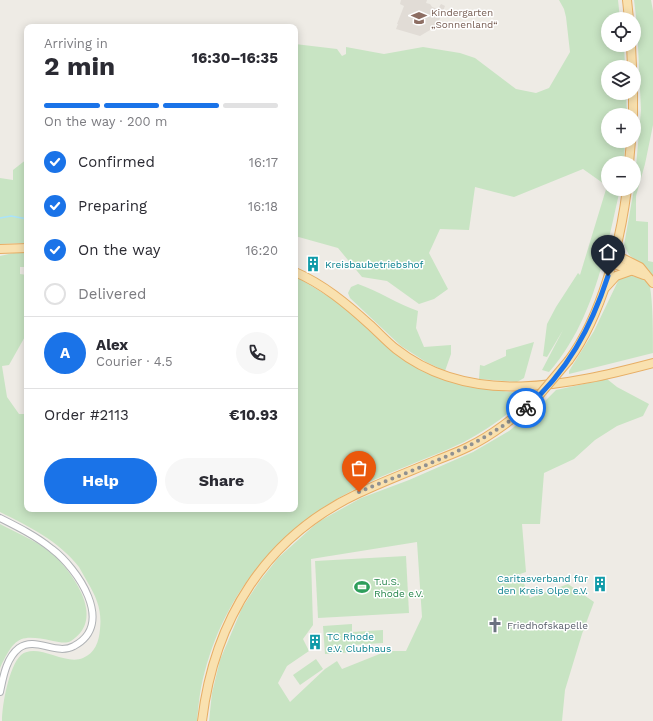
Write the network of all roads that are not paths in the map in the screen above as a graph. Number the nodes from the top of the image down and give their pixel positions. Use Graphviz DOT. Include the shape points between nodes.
graph roads {
  1 [pos="627,0"];
  2 [pos="628,12"];
  3 [pos="626,196"];
  4 [pos="24,248"];
  5 [pos="0,249"];
  6 [pos="614,254"];
  7 [pos="612,263"];
  8 [pos="633,270"];
  9 [pos="298,274"];
  10 [pos="652,280"];
  11 [pos="604,289"];
  12 [pos="653,363"];
  13 [pos="0,518"];
  14 [pos="0,692"];
  15 [pos="202,721"];
  1 -- 2 [label="main road"];
  3 -- 6 [label="main road"];
  4 -- 5 [label="main road"];
  6 -- 7 [label="main road"];
  6 -- 10 [label="main road" via="640,267"];
  7 -- 8 [label="main road"];
  7 -- 11 [label="main road"];
  8 -- 10 [label="main road"];
  8 -- 11 [label="main road" via="616,276"];
  9 -- 12 [label="main road" via="337,297 396,349 427,368 474,384 507,387 546,386 603,376"];
  11 -- 15 [label="main road, bridge" via="580,344 569,360 536,398 504,425 468,447 359,492 315,517 274,555 256,576 228,626 216,656"];
  13 -- 14 [label="street" via="39,539 65,560 88,597 93,616 87,636 72,648 60,649 30,644 19,648 11,657"];
}
